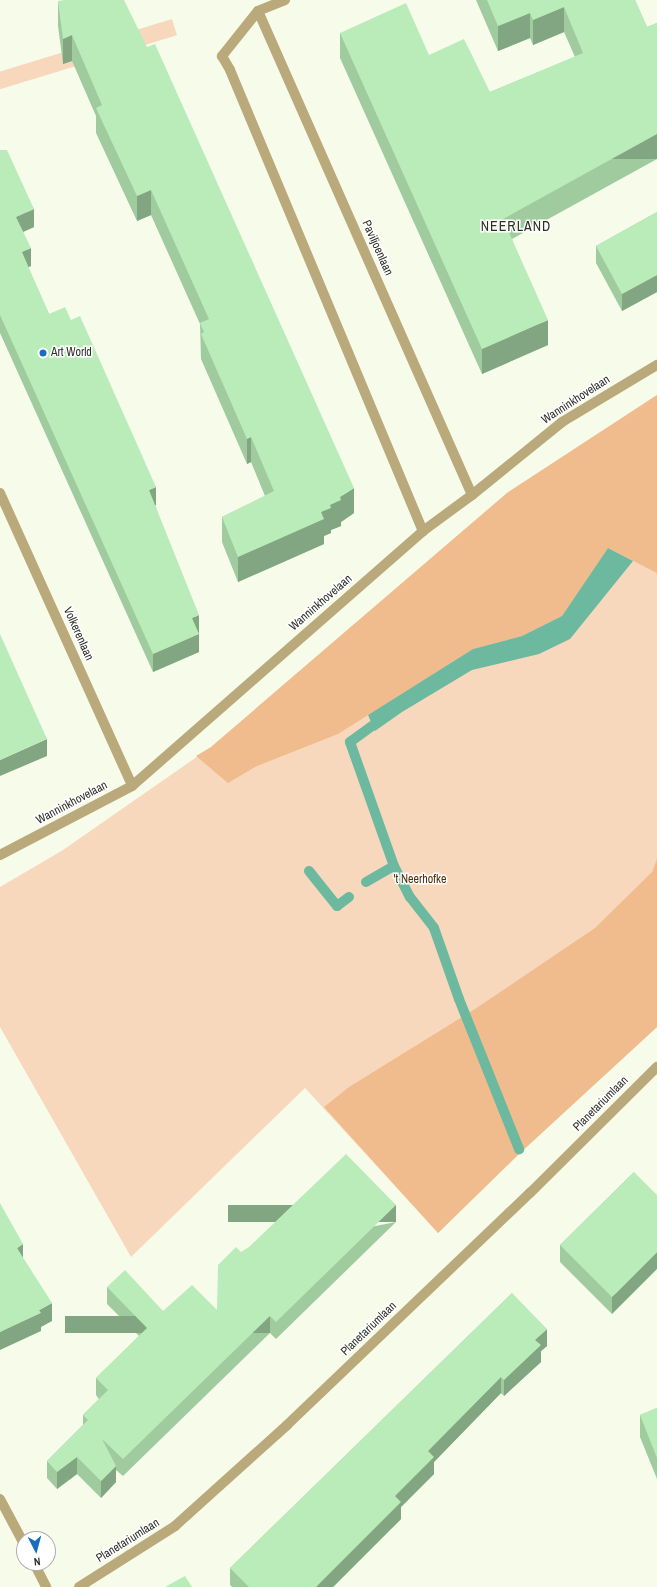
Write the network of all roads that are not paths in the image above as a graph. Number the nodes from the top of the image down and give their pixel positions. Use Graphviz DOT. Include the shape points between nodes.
graph roads {
  1 [pos="285,0"];
  2 [pos="258,10"];
  3 [pos="657,365"];
  4 [pos="0,493"];
  5 [pos="472,495"];
  6 [pos="423,531"];
  7 [pos="132,786"];
  8 [pos="0,855"];
  9 [pos="657,1067"];
  10 [pos="0,1499"];
  11 [pos="17,1531"];
  12 [pos="38,1571"];
  13 [pos="46,1587"];
  14 [pos="79,1587"];
  1 -- 2 [label="street"];
  2 -- 5 [label="street, Paviljoenlaan"];
  2 -- 6 [label="street" via="222,56"];
  3 -- 5 [label="street, Wanninkhovelaan" via="562,422"];
  4 -- 7 [label="street, Volkerenlaan"];
  5 -- 6 [label="street, Wanninkhovelaan"];
  6 -- 7 [label="street, Wanninkhovelaan"];
  7 -- 8 [label="street, Wanninkhovelaan"];
  9 -- 14 [label="street, Planetariumlaan" via="288,1425 176,1526"];
  10 -- 11 [label="street"];
  12 -- 13 [label="street"];
}
